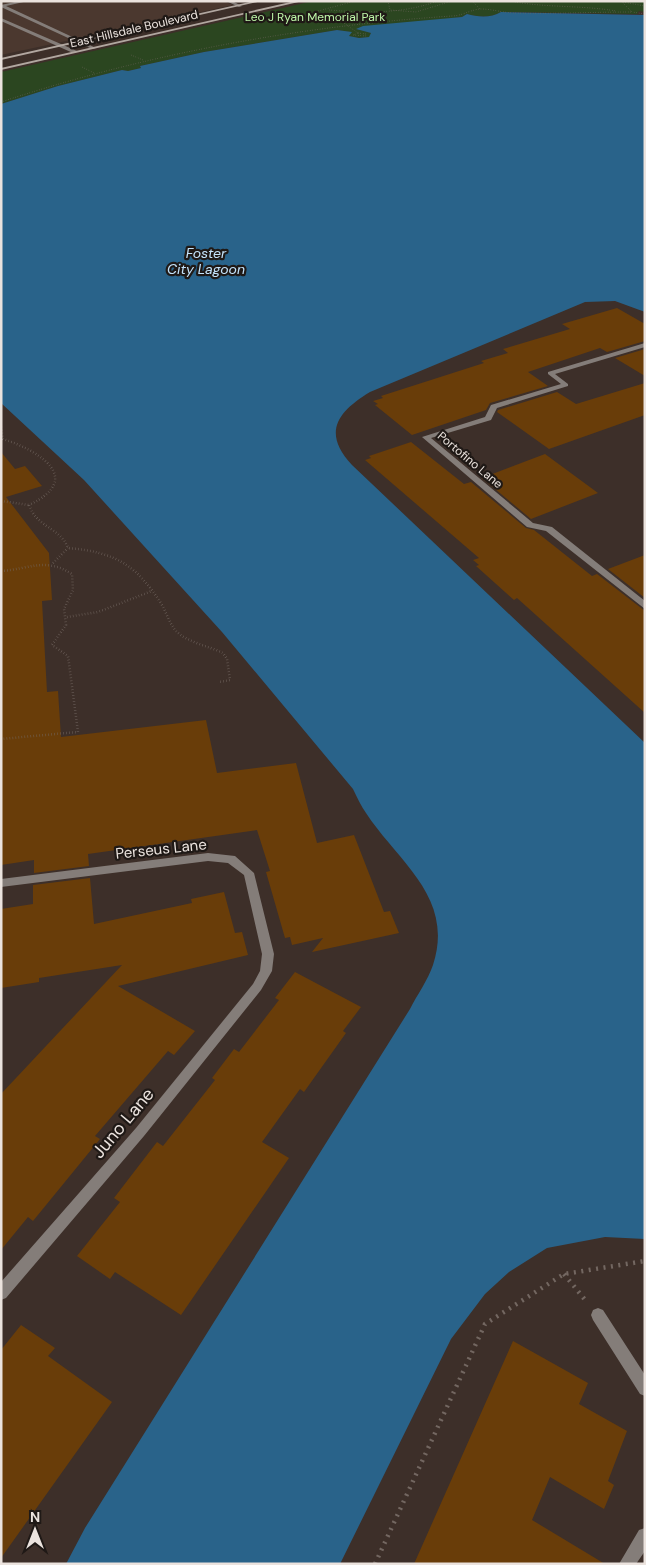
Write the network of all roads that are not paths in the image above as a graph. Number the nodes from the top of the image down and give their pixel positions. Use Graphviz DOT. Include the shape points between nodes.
graph roads {
  1 [pos="26,1"];
  2 [pos="228,1"];
  3 [pos="260,1"];
  4 [pos="300,1"];
  5 [pos="2,6"];
  6 [pos="240,6"];
  7 [pos="1,19"];
  8 [pos="80,41"];
  9 [pos="61,46"];
  10 [pos="94,48"];
  11 [pos="75,52"];
  12 [pos="1,59"];
  13 [pos="1,69"];
  14 [pos="645,345"];
  15 [pos="645,606"];
  16 [pos="1,883"];
  17 [pos="266,971"];
  18 [pos="1,1293"];
  19 [pos="598,1315"];
  20 [pos="645,1389"];
  21 [pos="645,1536"];
  22 [pos="627,1564"];
  1 -- 5 [label="street"];
  2 -- 6 [label="street"];
  3 -- 6 [label="main road, East Hillsdale Boulevard"];
  4 -- 10 [label="main road, East Hillsdale Boulevard"];
  5 -- 8 [label="street"];
  6 -- 8 [label="main road, East Hillsdale Boulevard"];
  7 -- 9 [label="street"];
  8 -- 9 [label="main road, East Hillsdale Boulevard"];
  8 -- 10 [label="street"];
  9 -- 11 [label="street"];
  9 -- 12 [label="main road, East Hillsdale Boulevard"];
  10 -- 11 [label="main road, East Hillsdale Boulevard"];
  11 -- 13 [label="main road, East Hillsdale Boulevard"];
  14 -- 15 [label="street, Portofino Lane" via="550,373 566,385 494,407 488,418 426,437 530,525 549,529"];
  16 -- 17 [label="street, Perseus Lane" via="208,857 231,859 249,873 268,954"];
  17 -- 18 [label="street, Juno Lane" via="140,1132"];
  19 -- 20 [label="street"];
  21 -- 22 [label="street"];
}
